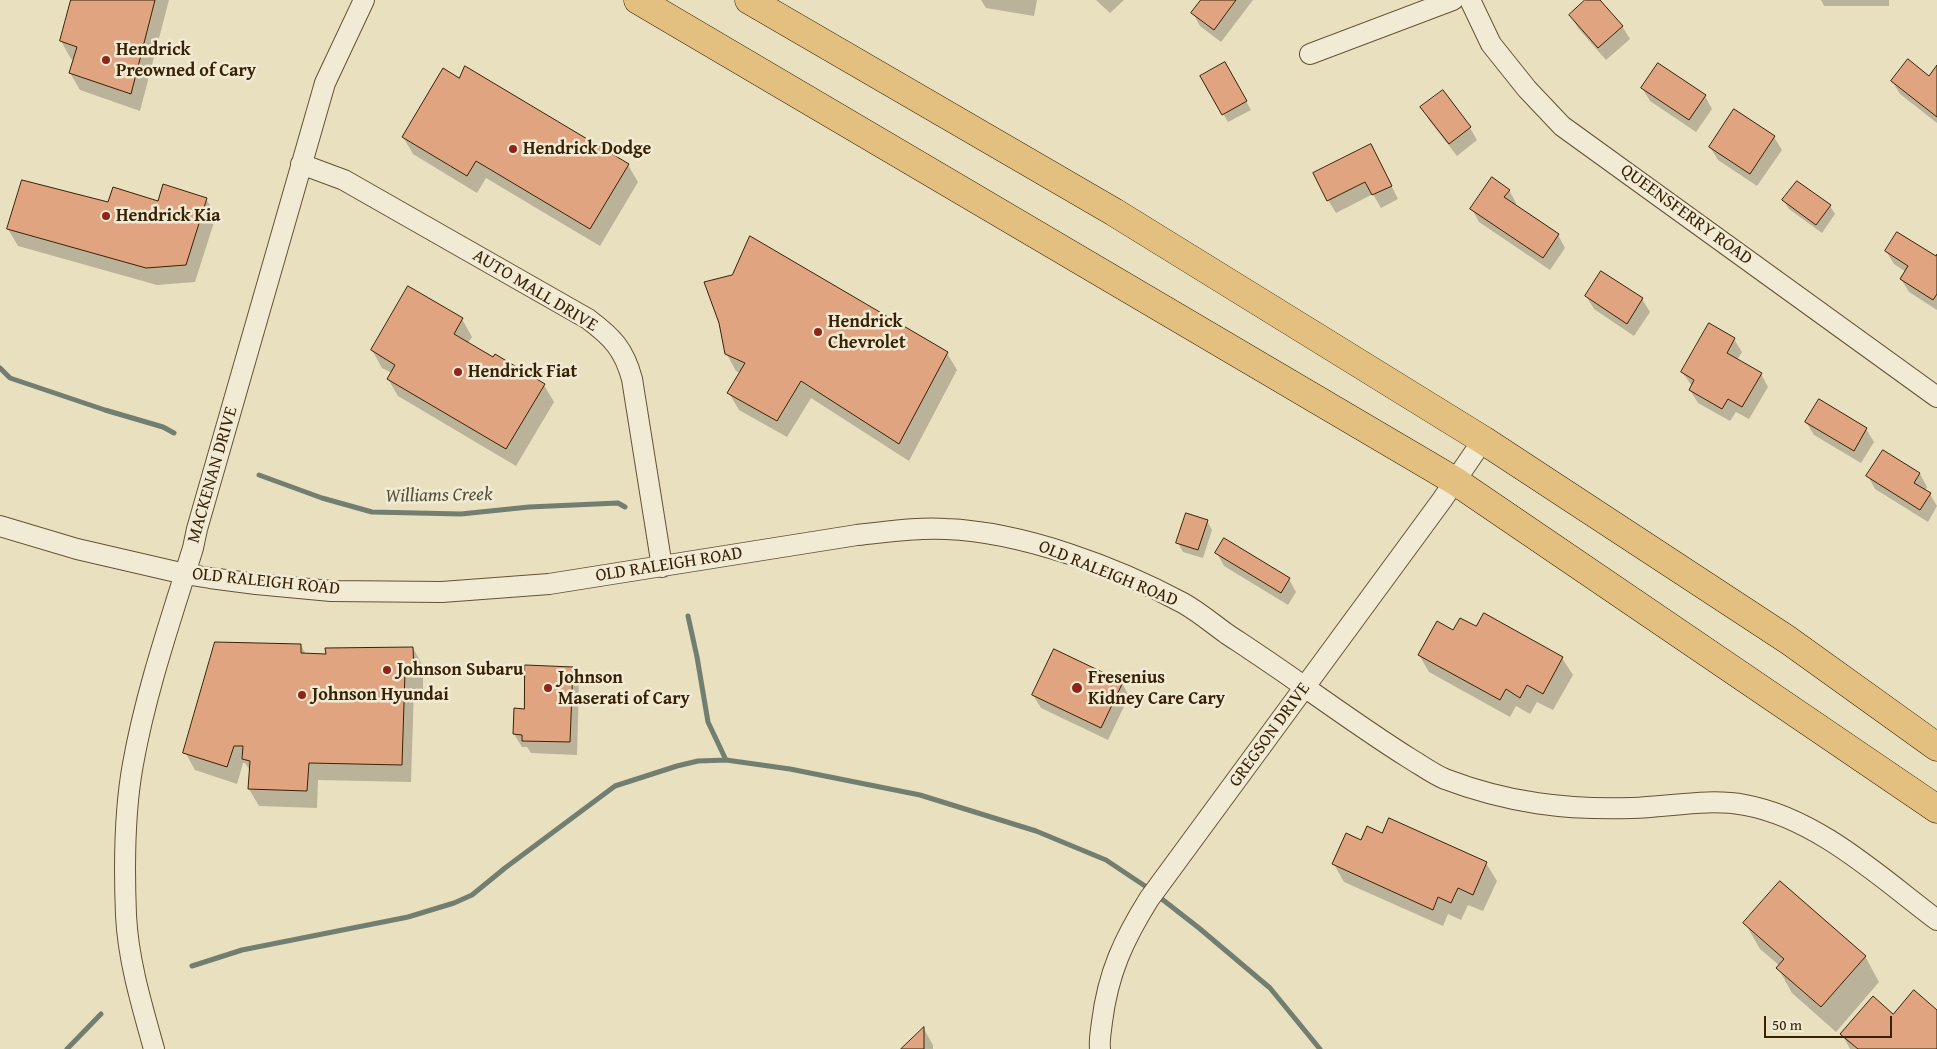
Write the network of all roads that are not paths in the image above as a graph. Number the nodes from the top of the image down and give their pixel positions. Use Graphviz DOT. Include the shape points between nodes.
graph roads {
  1 [pos="364,0"];
  2 [pos="638,0"];
  3 [pos="749,0"];
  4 [pos="1453,0"];
  5 [pos="1470,0"];
  6 [pos="1310,54"];
  7 [pos="301,164"];
  8 [pos="1937,397"];
  9 [pos="1483,440"];
  10 [pos="1456,481"];
  11 [pos="0,526"];
  12 [pos="662,567"];
  13 [pos="185,574"];
  14 [pos="1305,687"];
  15 [pos="1937,747"];
  16 [pos="1937,809"];
  17 [pos="1937,920"];
  18 [pos="154,1049"];
  19 [pos="1100,1049"];
  1 -- 7 [label="street, MACKENAN DRIVE" via="325,83"];
  2 -- 10 [label="highway"];
  3 -- 9 [label="highway" via="1114,212"];
  4 -- 6 [label="street"];
  5 -- 8 [label="street, QUEENSFERRY ROAD" via="1492,44 1527,89 1562,126"];
  7 -- 12 [label="street, AUTO MALL DRIVE" via="344,180 588,319 609,335 628,365 632,379"];
  7 -- 13 [label="street, MACKENAN DRIVE"];
  9 -- 10 [label="street, GREGSON DRIVE"];
  9 -- 15 [label="highway" via="1788,640"];
  10 -- 14 [label="street, GREGSON DRIVE"];
  10 -- 16 [label="highway"];
  11 -- 13 [label="street, OLD RALEIGH ROAD" via="77,549"];
  12 -- 13 [label="street, OLD RALEIGH ROAD" via="549,584 442,592 331,590"];
  12 -- 14 [label="street, OLD RALEIGH ROAD" via="901,530 947,529 1000,535 1071,555 1185,604"];
  13 -- 18 [label="street, MACKENAN DRIVE" via="154,675 133,765 126,833 126,917 140,996"];
  14 -- 17 [label="street, OLD RALEIGH ROAD" via="1442,778 1492,794 1538,805 1582,809 1714,802 1768,810 1827,838"];
  14 -- 19 [label="street, GREGSON DRIVE" via="1133,924 1118,955 1105,1001"];
}
